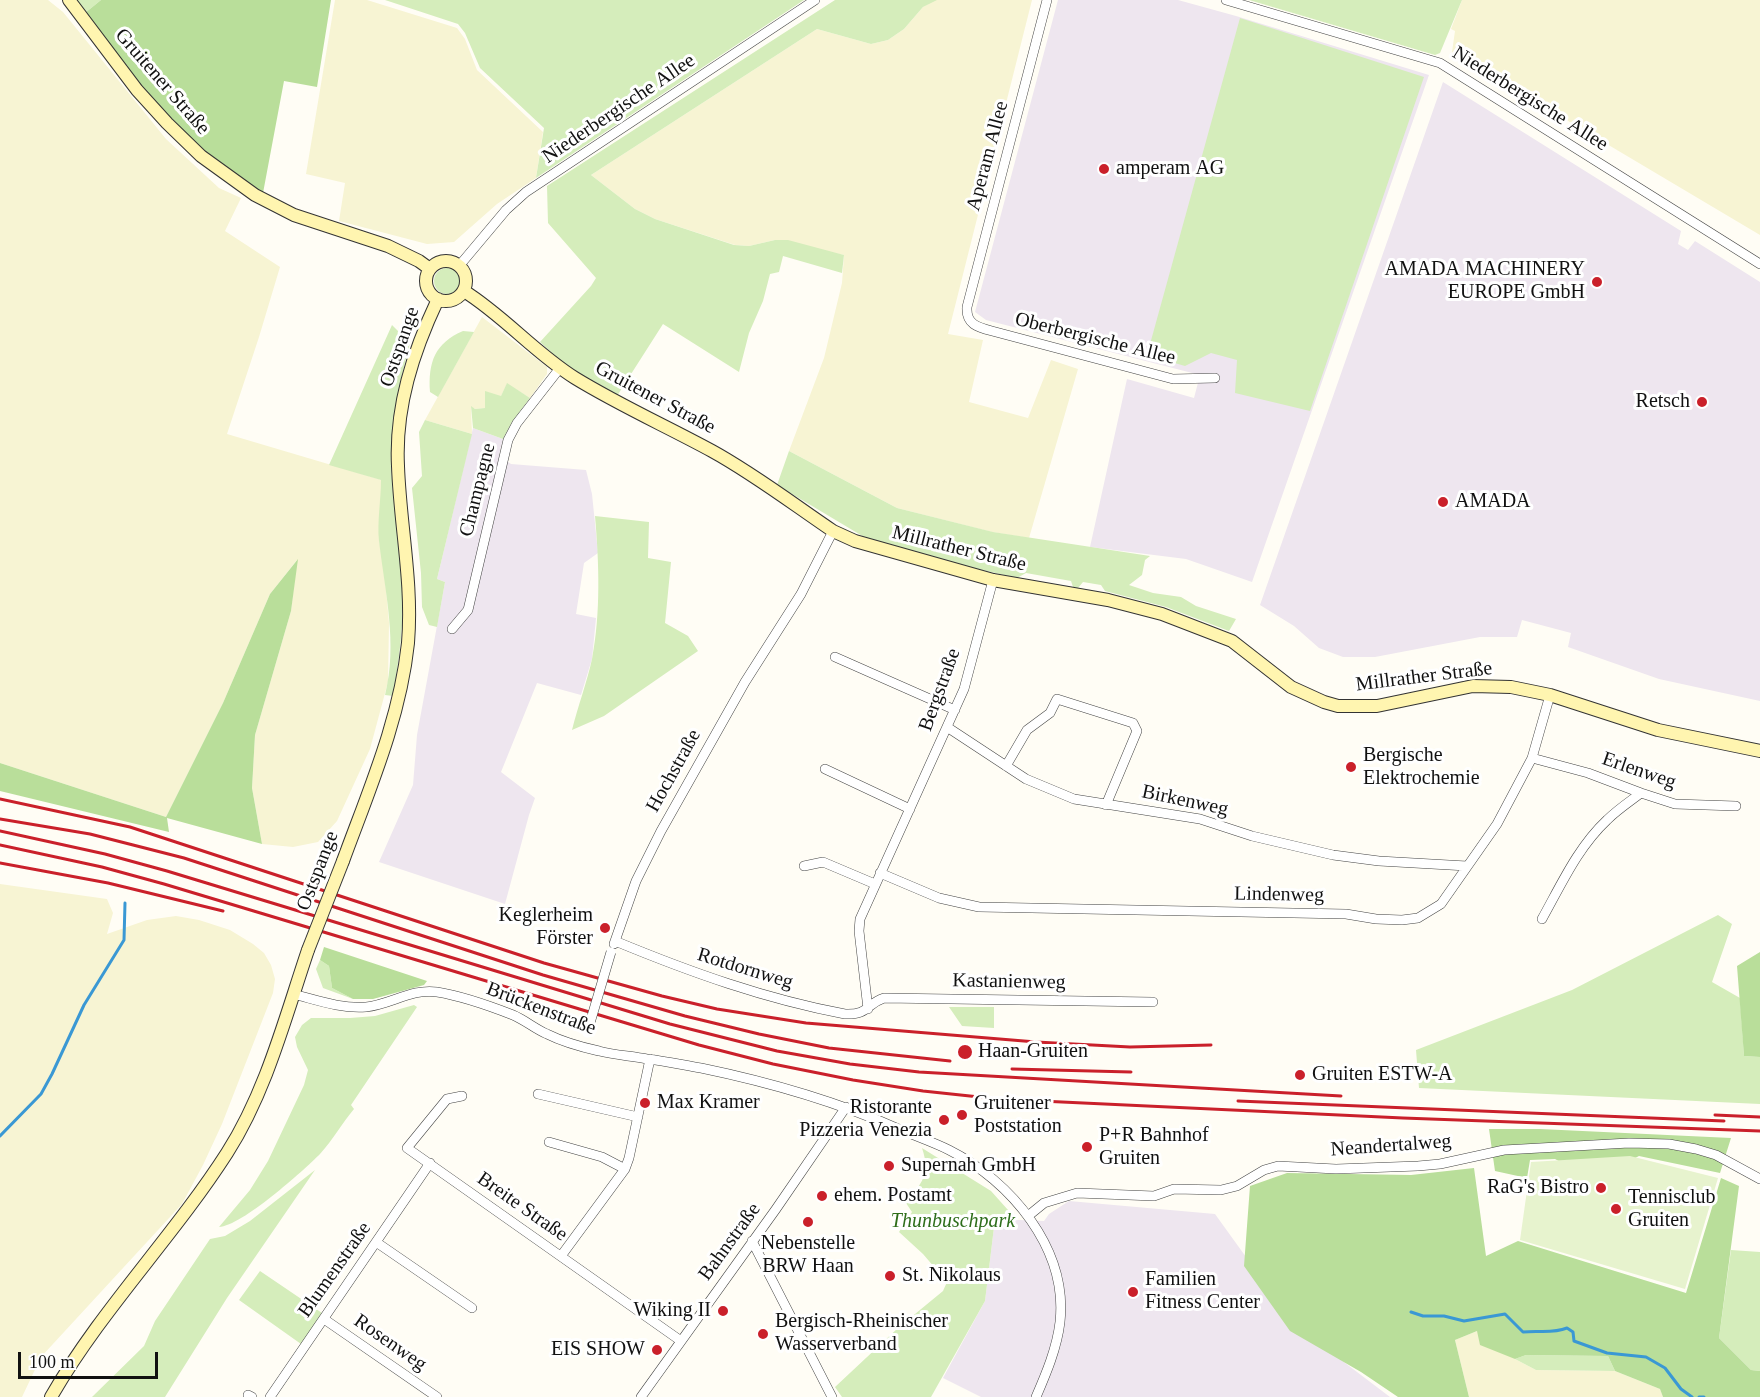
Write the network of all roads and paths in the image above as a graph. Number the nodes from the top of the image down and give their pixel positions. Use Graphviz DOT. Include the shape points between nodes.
graph roads {
  1 [pos="69,0"];
  2 [pos="815,0"];
  3 [pos="1047,0"];
  4 [pos="1226,0"];
  5 [pos="1760,264"];
  6 [pos="459,266"];
  7 [pos="430,269"];
  8 [pos="464,291"];
  9 [pos="438,299"];
  10 [pos="969,321"];
  11 [pos="560,368"];
  12 [pos="1215,378"];
  13 [pos="834,531"];
  14 [pos="993,580"];
  15 [pos="452,628"];
  16 [pos="835,657"];
  17 [pos="1550,695"];
  18 [pos="955,710"];
  19 [pos="947,727"];
  20 [pos="1760,751"];
  21 [pos="1532,758"];
  22 [pos="1006,766"];
  23 [pos="825,769"];
  24 [pos="1641,793"];
  25 [pos="1106,805"];
  26 [pos="1736,806"];
  27 [pos="910,808"];
  28 [pos="804,866"];
  29 [pos="1467,866"];
  30 [pos="880,873"];
  31 [pos="875,884"];
  32 [pos="1542,919"];
  33 [pos="612,948"];
  34 [pos="293,994"];
  35 [pos="1153,1002"];
  36 [pos="868,1009"];
  37 [pos="582,1046"];
  38 [pos="650,1059"];
  39 [pos="538,1094"];
  40 [pos="462,1096"];
  41 [pos="846,1107"];
  42 [pos="638,1118"];
  43 [pos="549,1142"];
  44 [pos="430,1163"];
  45 [pos="625,1169"];
  46 [pos="1760,1179"];
  47 [pos="1028,1216"];
  48 [pos="752,1241"];
  49 [pos="376,1242"];
  50 [pos="561,1256"];
  51 [pos="472,1308"];
  52 [pos="324,1319"];
  53 [pos="681,1341"];
  54 [pos="51,1397"];
  55 [pos="270,1397"];
  56 [pos="437,1397"];
  57 [pos="641,1397"];
  58 [pos="832,1397"];
  59 [pos="1036,1397"];
  1 -- 7 [label="main road, Gruitener Straße" via="137,90 210,162 255,195 294,215 388,246"];
  2 -- 6 [label="street, Niederbergische Allee" via="526,192"];
  3 -- 10 [label="street, Aperam Allee" via="967,307"];
  4 -- 5 [label="street, Niederbergische Allee" via="1440,63"];
  6 -- 7 [label="main road" via="442,261"];
  6 -- 8 [label="main road" via="466,276"];
  7 -- 9 [label="main road" via="427,285"];
  8 -- 9 [label="main road" via="451,301"];
  8 -- 11 [label="main road, Gruitener Straße"];
  9 -- 34 [label="main road, Ostspange, bridge" via="406,381 398,446 410,614 405,666 392,723"];
  10 -- 12 [label="street, Oberbergische Allee" via="986,330 1173,379"];
  11 -- 13 [label="main road, Gruitener Straße" via="712,451"];
  11 -- 15 [label="street, Champagne" via="508,440 468,610"];
  13 -- 14 [label="main road, Millrather Straße" via="872,547"];
  13 -- 33 [label="street, Hochstraße" via="661,831 636,881"];
  14 -- 17 [label="main road, Millrather Straße" via="1119,602 1191,624 1232,641 1291,687 1338,706 1377,705 1473,686 1511,687"];
  14 -- 18 [label="street, Bergstraße"];
  16 -- 18 [label="street"];
  17 -- 20 [label="main road, Millrather Straße" via="1634,723"];
  17 -- 21 [label="street, Lindenweg"];
  18 -- 19 [label="street, Bergstraße"];
  19 -- 22 [label="street, Birkenweg"];
  19 -- 27 [label="street, Bergstraße"];
  21 -- 24 [label="street, Erlenweg"];
  21 -- 29 [label="street, Lindenweg" via="1497,824"];
  22 -- 25 [label="street, Birkenweg" via="1046,789"];
  22 -- 25 [label="street" via="1027,730 1050,713 1057,699 1133,723 1137,731"];
  23 -- 27 [label="street"];
  24 -- 26 [label="street, Erlenweg" via="1675,804"];
  24 -- 32 [label="street" via="1591,838"];
  25 -- 29 [label="street, Birkenweg" via="1200,819 1333,855"];
  27 -- 30 [label="street, Bergstraße"];
  28 -- 31 [label="street" via="823,862"];
  29 -- 30 [label="street, Lindenweg" via="1441,904 1418,918 1402,920 1346,914 979,907 939,898"];
  30 -- 31 [label="street, Bergstraße"];
  31 -- 36 [label="street, Bergstraße" via="864,907 859,931"];
  33 -- 36 [label="street, Rotdornweg" via="760,994 845,1014"];
  33 -- 37 [label="street, Hochstraße, bridge"];
  34 -- 37 [label="street, Brückenstraße" via="333,1005 367,1007 414,993 436,992 512,1015 547,1034"];
  34 -- 54 [label="main road, Ostspange" via="256,1097 232,1144"];
  35 -- 36 [label="street, Kastanienweg" via="884,998"];
  37 -- 38 [label="street, Brückenstraße"];
  38 -- 41 [label="street, Brückenstraße" via="777,1086"];
  38 -- 42 [label="street"];
  39 -- 42 [label="street"];
  40 -- 44 [label="street, Breite Straße" via="447,1099 407,1148"];
  41 -- 47 [label="street, Brückenstraße" via="949,1150 986,1173"];
  41 -- 48 [label="street, Bahnstraße"];
  42 -- 45 [label="street"];
  43 -- 45 [label="street" via="602,1157"];
  44 -- 49 [label="street, Blumenstraße"];
  44 -- 50 [label="street, Breite Straße"];
  45 -- 50 [label="street"];
  46 -- 47 [label="street, Neandertalweg" via="1696,1149 1629,1143 1504,1150 1418,1166 1278,1167 1221,1190 1174,1189 1154,1196 1077,1193 1044,1203"];
  47 -- 59 [label="street, Brückenstraße" via="1050,1256 1060,1303 1057,1337"];
  48 -- 53 [label="street, Bahnstraße"];
  48 -- 58 [label="street"];
  49 -- 51 [label="street"];
  49 -- 52 [label="street, Blumenstraße"];
  50 -- 53 [label="street, Breite Straße"];
  52 -- 55 [label="street, Blumenstraße"];
  52 -- 56 [label="street, Rosenweg"];
  53 -- 57 [label="street, Bahnstraße"];
}
